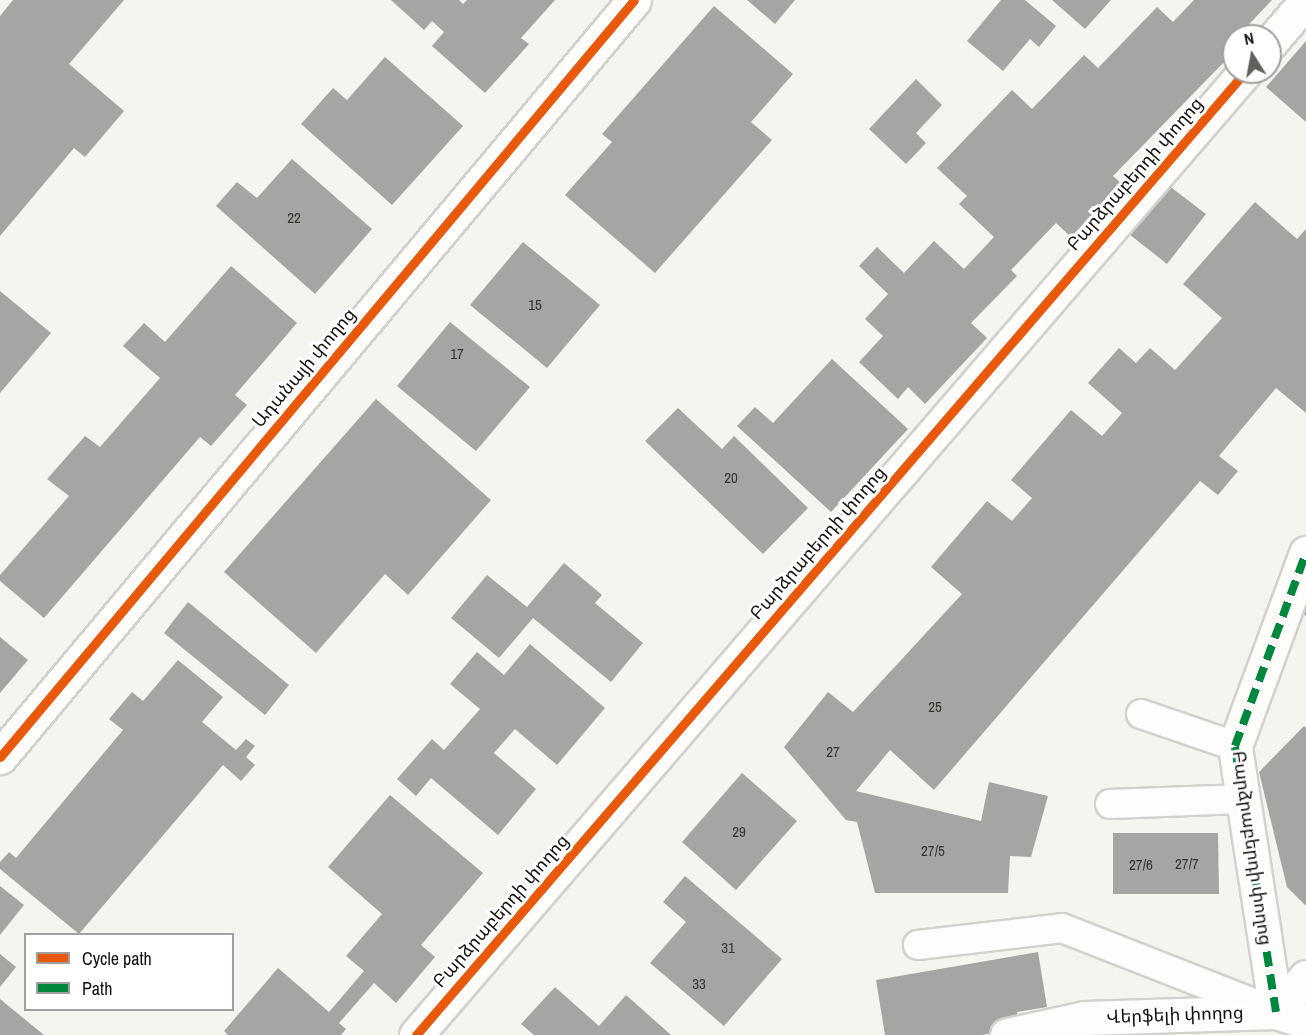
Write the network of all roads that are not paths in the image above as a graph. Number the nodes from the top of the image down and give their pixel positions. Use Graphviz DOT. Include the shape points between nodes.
graph roads {
  1 [pos="634,0"];
  2 [pos="1306,1"];
  3 [pos="1282,29"];
  4 [pos="1235,84"];
  5 [pos="1306,553"];
  6 [pos="1141,714"];
  7 [pos="1235,746"];
  8 [pos="0,757"];
  9 [pos="1243,799"];
  10 [pos="1110,804"];
  11 [pos="918,945"];
  12 [pos="1306,977"];
  13 [pos="1275,1012"];
  14 [pos="1306,1022"];
  15 [pos="416,1035"];
  16 [pos="1007,1035"];
  1 -- 8 [label="street, Ադանայի փողոց"];
  2 -- 3 [label="street"];
  4 -- 15 [label="street, Բարձրաբերդի փողոց"];
  5 -- 7 [label="street, Բարձրաբերդի փողոց"];
  6 -- 7 [label="lane"];
  7 -- 9 [label="street, Բարձրաբերդի փողոց"];
  9 -- 10 [label="lane"];
  9 -- 13 [label="street, Բարձրաբերդի փողոց"];
  11 -- 13 [label="lane" via="1062,928"];
  12 -- 13 [label="street"];
  13 -- 14 [label="street, Վերֆելի փողոց"];
  13 -- 16 [label="street, Վերֆելի փողոց" via="1084,1018"];
}
